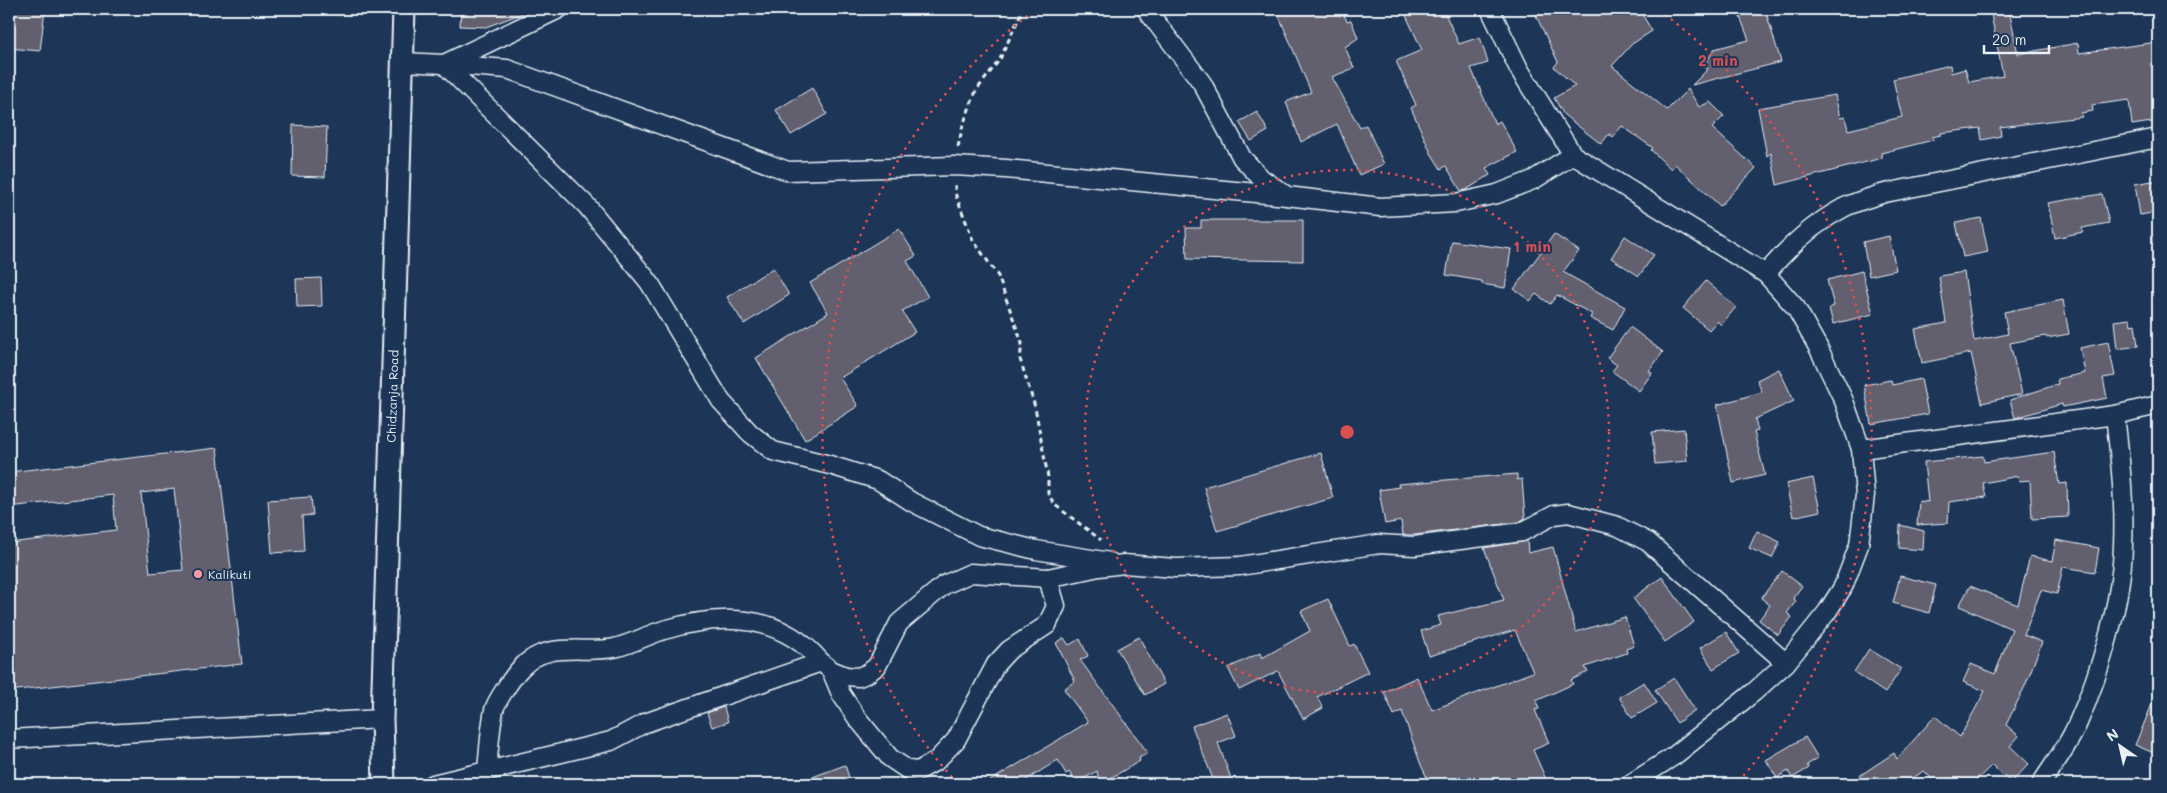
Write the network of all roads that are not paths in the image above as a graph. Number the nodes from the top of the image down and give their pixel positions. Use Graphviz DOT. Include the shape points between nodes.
graph roads {
  1 [pos="404,9"];
  2 [pos="559,9"];
  3 [pos="1146,9"];
  4 [pos="1490,9"];
  5 [pos="402,62"];
  6 [pos="444,64"];
  7 [pos="2158,138"];
  8 [pos="1573,155"];
  9 [pos="1288,196"];
  10 [pos="1766,274"];
  11 [pos="2158,405"];
  12 [pos="2115,415"];
  13 [pos="1861,449"];
  14 [pos="1124,564"];
  15 [pos="1048,578"];
  16 [pos="1786,663"];
  17 [pos="826,666"];
  18 [pos="382,719"];
  19 [pos="9,739"];
  20 [pos="488,770"];
  21 [pos="384,784"];
  22 [pos="433,784"];
  23 [pos="1630,784"];
  24 [pos="2041,784"];
  1 -- 5 [label="street, Chidzanja Road"];
  2 -- 6 [label="street"];
  3 -- 9 [label="street" via="1202,84 1242,158 1262,179"];
  4 -- 8 [label="street" via="1519,69"];
  5 -- 6 [label="street"];
  5 -- 18 [label="street, Chidzanja Road"];
  6 -- 9 [label="street" via="506,69 788,171 954,166"];
  6 -- 14 [label="street" via="587,206 650,282 721,401 750,433 773,450 878,480 912,502 979,536 1036,550"];
  7 -- 10 [label="street" via="1886,193 1846,207 1817,225 1779,258"];
  8 -- 9 [label="street" via="1533,180 1497,194 1456,203 1380,207"];
  8 -- 10 [label="street"];
  10 -- 13 [label="street" via="1796,308 1820,349"];
  11 -- 12 [label="street"];
  12 -- 13 [label="street"];
  12 -- 24 [label="street" via="2123,487 2124,546 2116,598 2100,664 2076,727"];
  13 -- 16 [label="street" via="1865,495 1859,545 1843,587 1818,625"];
  14 -- 15 [label="street"];
  14 -- 16 [label="street" via="1175,568 1240,566 1378,544 1414,546 1522,532 1554,515 1568,513 1617,526 1648,542"];
  15 -- 17 [label="street" via="971,573 956,578 944,584 899,623 876,666 868,673 859,677 846,676"];
  15 -- 17 [label="street" via="1056,606 1047,625 1009,650 996,664 956,740 936,761 918,771 908,770 890,758 857,718"];
  16 -- 23 [label="street" via="1722,719 1674,756"];
  17 -- 20 [label="street" via="645,722 611,741"];
  17 -- 20 [label="street" via="805,645 780,630 736,618 664,630 612,648 555,649 521,668 494,708"];
  18 -- 19 [label="street"];
  18 -- 21 [label="street, Chidzanja Road"];
  20 -- 22 [label="street"];
}
